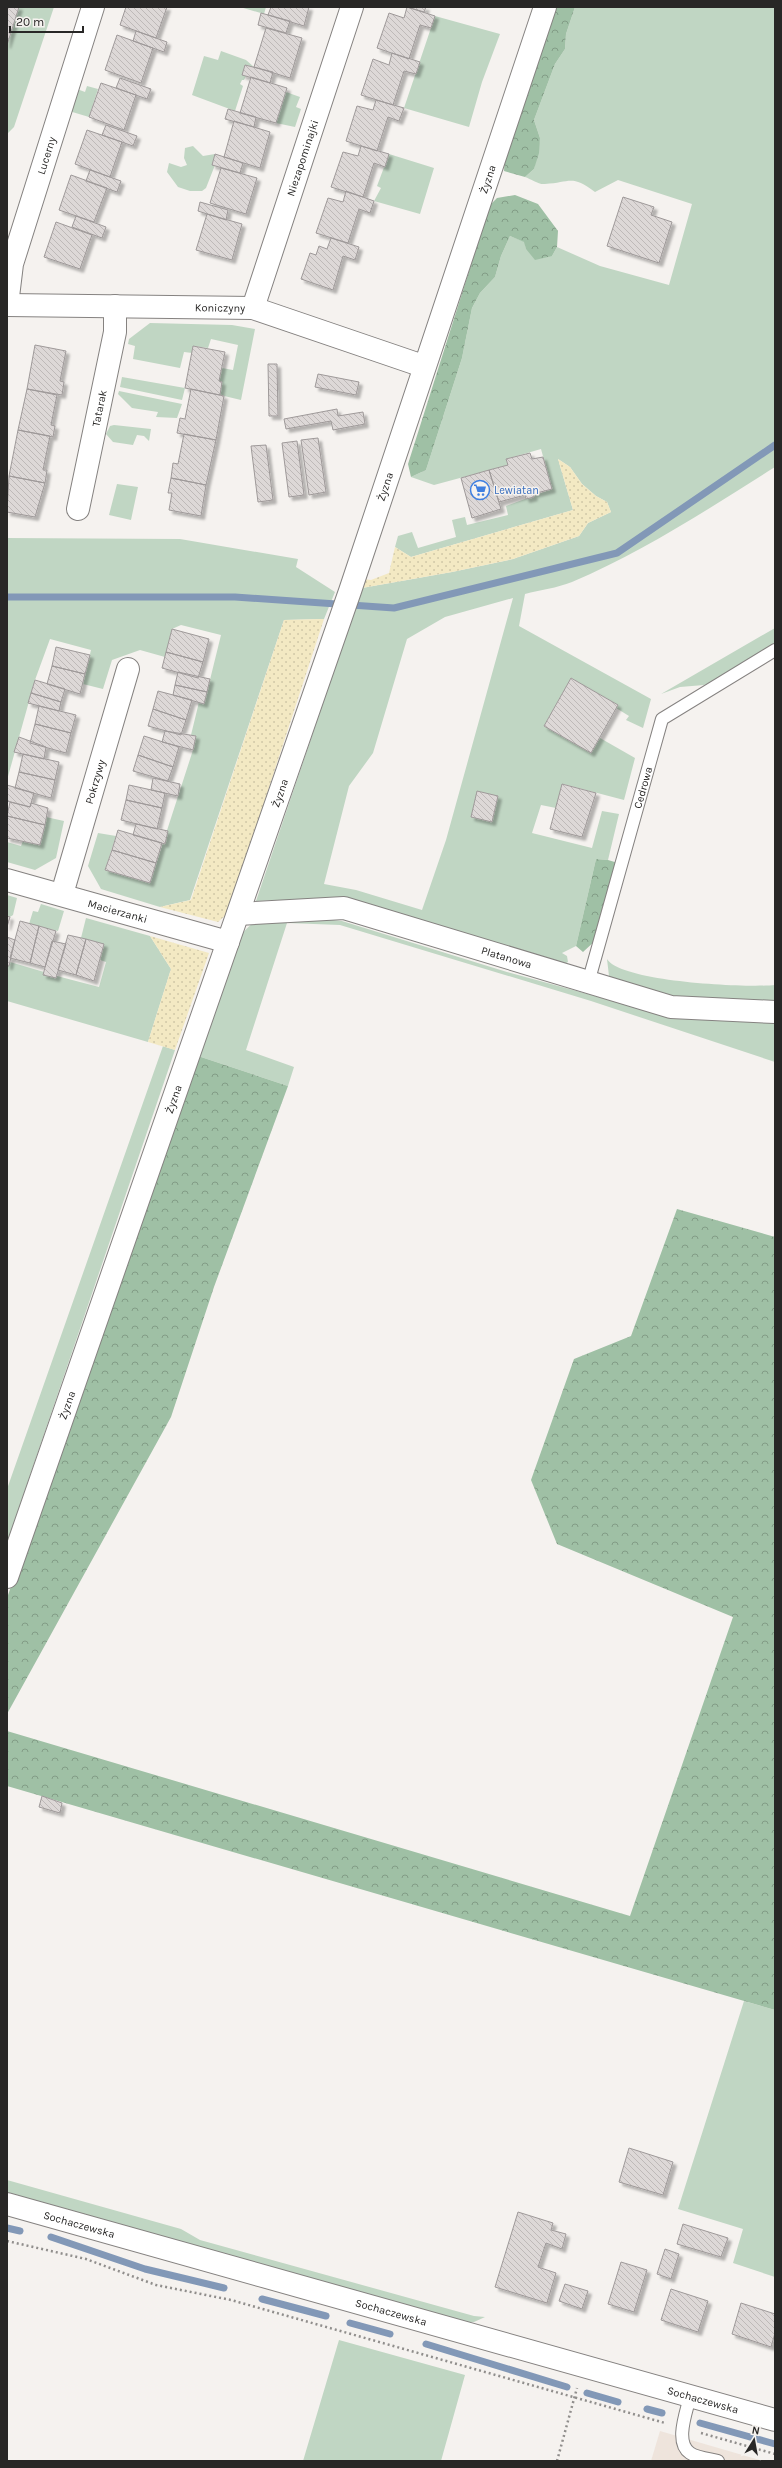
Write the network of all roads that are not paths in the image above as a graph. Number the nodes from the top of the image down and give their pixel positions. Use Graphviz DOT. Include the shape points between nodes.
graph roads {
  1 [pos="93,7"];
  2 [pos="352,7"];
  3 [pos="545,7"];
  4 [pos="7,305"];
  5 [pos="115,306"];
  6 [pos="253,308"];
  7 [pos="424,366"];
  8 [pos="78,509"];
  9 [pos="775,650"];
  10 [pos="128,669"];
  11 [pos="7,880"];
  12 [pos="62,894"];
  13 [pos="238,914"];
  14 [pos="228,942"];
  15 [pos="588,983"];
  16 [pos="775,1012"];
  17 [pos="7,1577"];
  18 [pos="7,2204"];
  19 [pos="690,2396"];
  20 [pos="775,2420"];
  21 [pos="718,2461"];
  1 -- 4 [label="street, Lucerny" via="12,264"];
  2 -- 6 [label="street, Niezapominajki"];
  3 -- 7 [label="street, Żyzna"];
  4 -- 5 [label="street, Koniczyny"];
  5 -- 6 [label="street, Koniczyny"];
  5 -- 8 [label="street, Tatarak" via="115,332"];
  6 -- 7 [label="street, Koniczyny"];
  7 -- 13 [label="street, Żyzna" via="350,591"];
  9 -- 15 [label="lane, Cedrowa" via="662,719"];
  10 -- 12 [label="street, Pokrzywy"];
  11 -- 12 [label="street, Macierzanki"];
  12 -- 14 [label="street, Macierzanki"];
  13 -- 14 [label="street, Żyzna"];
  13 -- 15 [label="street, Platanowa" via="344,908"];
  14 -- 17 [label="street, Żyzna"];
  15 -- 16 [label="street, Platanowa" via="671,1007"];
  18 -- 19 [label="street, Sochaczewska"];
  19 -- 20 [label="street, Sochaczewska"];
  19 -- 21 [label="lane" via="683,2428 684,2445 691,2453"];
}
